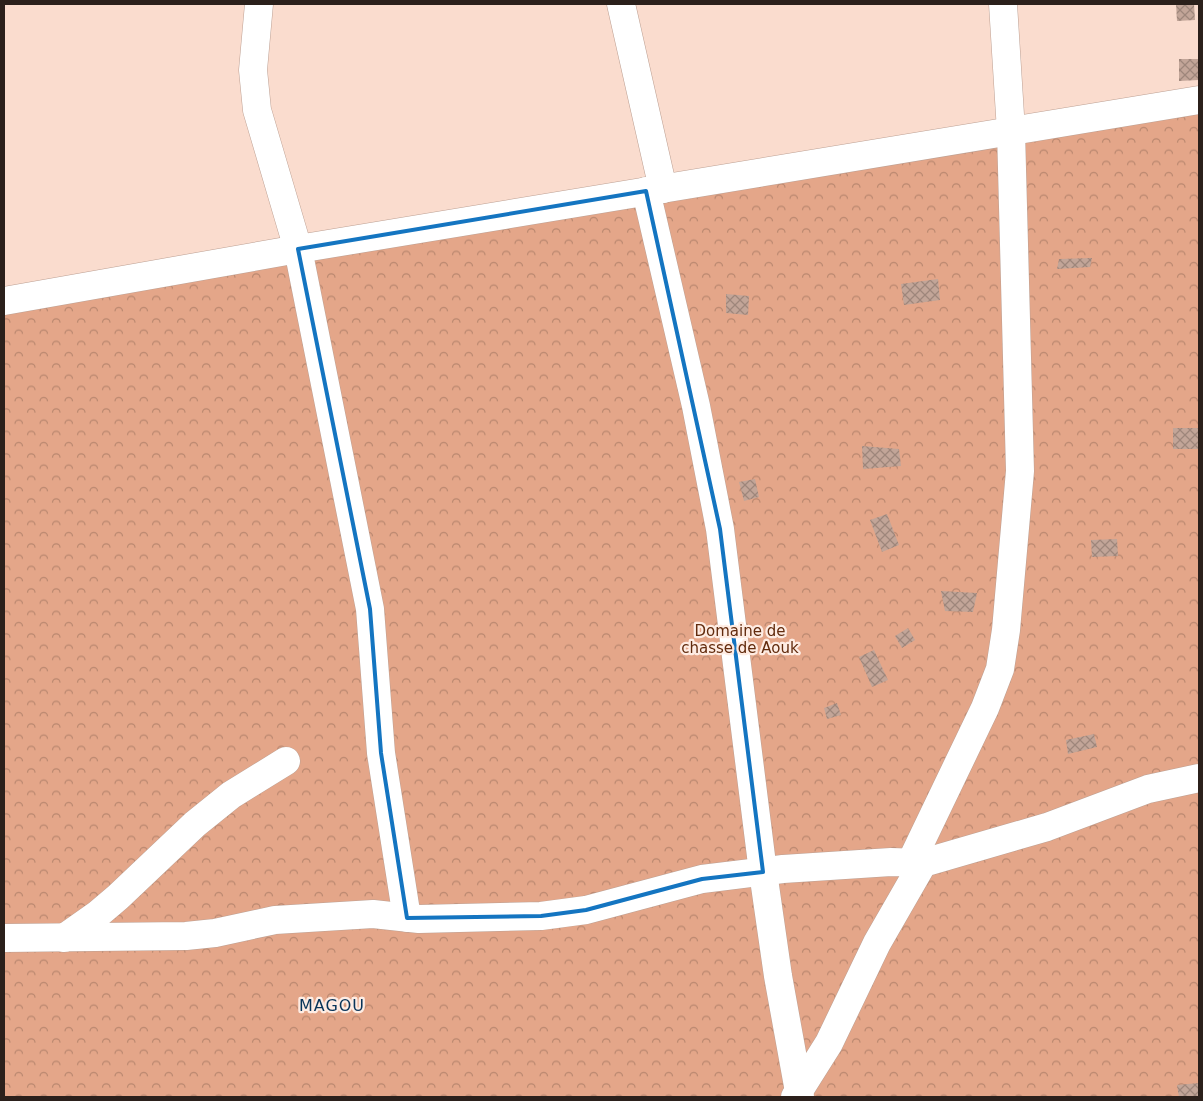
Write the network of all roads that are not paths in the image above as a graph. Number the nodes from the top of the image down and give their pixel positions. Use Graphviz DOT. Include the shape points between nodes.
graph roads {
  1 [pos="259,4"];
  2 [pos="621,4"];
  3 [pos="1003,4"];
  4 [pos="1199,100"];
  5 [pos="1011,131"];
  6 [pos="654,190"];
  7 [pos="298,249"];
  8 [pos="4,301"];
  9 [pos="286,761"];
  10 [pos="1199,778"];
  11 [pos="917,862"];
  12 [pos="763,872"];
  13 [pos="407,918"];
  14 [pos="4,938"];
  15 [pos="64,938"];
  16 [pos="798,1095"];
  1 -- 7 [label="main road" via="254,70 257,110"];
  2 -- 6 [label="main road"];
  3 -- 5 [label="main road"];
  4 -- 5 [label="main road"];
  5 -- 6 [label="main road"];
  5 -- 11 [label="main road" via="1020,471 1006,630 1000,669"];
  6 -- 7 [label="main road"];
  6 -- 12 [label="main road" via="720,529"];
  7 -- 8 [label="main road"];
  7 -- 13 [label="main road" via="370,609 381,753"];
  9 -- 15 [label="main road" via="231,795 118,898"];
  10 -- 11 [label="main road" via="1148,789 1047,827"];
  11 -- 12 [label="main road"];
  11 -- 16 [label="main road" via="829,1043"];
  12 -- 13 [label="main road" via="702,879 586,910 541,916"];
  12 -- 16 [label="main road"];
  13 -- 15 [label="main road" via="373,914 283,920 186,936"];
  14 -- 15 [label="main road"];
}
